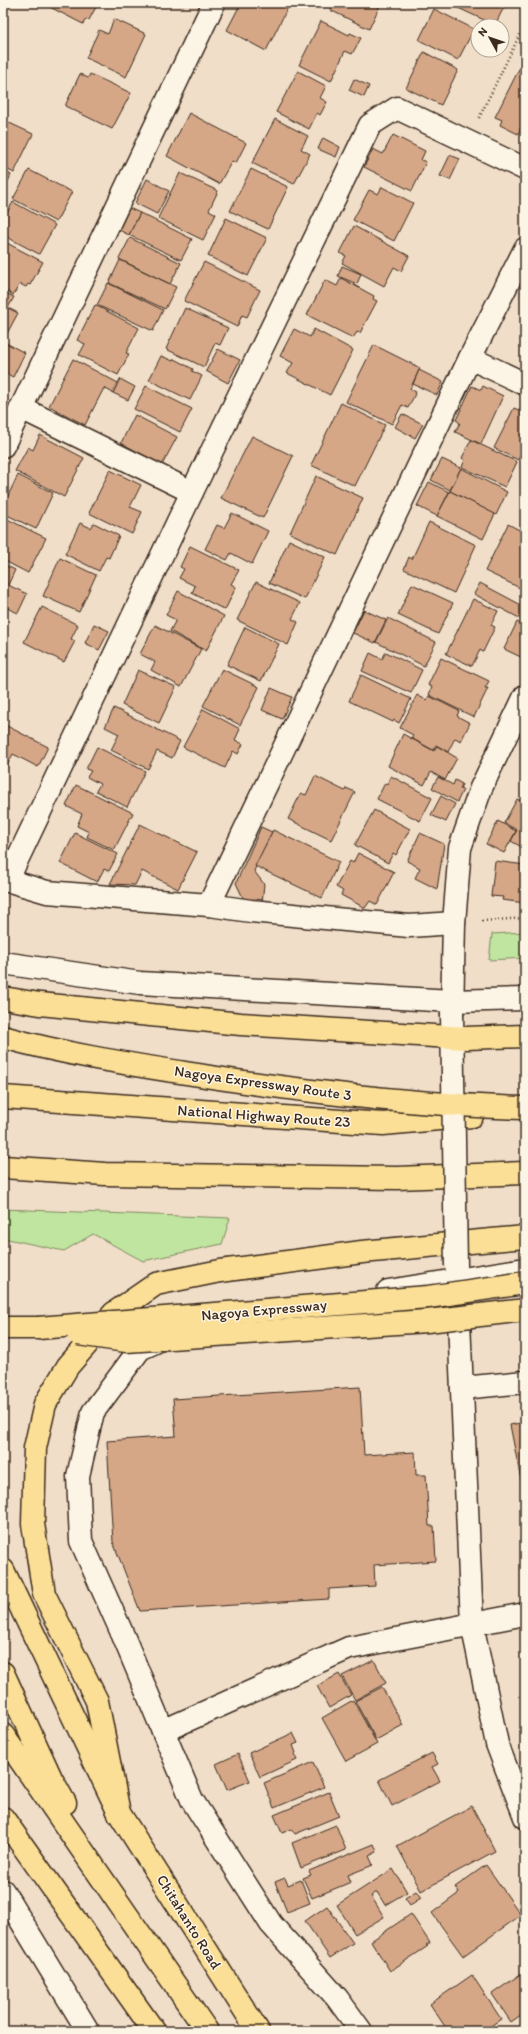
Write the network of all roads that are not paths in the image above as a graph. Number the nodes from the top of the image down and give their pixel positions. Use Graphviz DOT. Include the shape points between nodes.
graph roads {
  1 [pos="210,4"];
  2 [pos="525,169"];
  3 [pos="525,248"];
  4 [pos="470,358"];
  5 [pos="525,384"];
  6 [pos="21,408"];
  7 [pos="3,446"];
  8 [pos="192,492"];
  9 [pos="525,696"];
  10 [pos="5,880"];
  11 [pos="209,905"];
  12 [pos="454,923"];
  13 [pos="3,963"];
  14 [pos="3,998"];
  15 [pos="525,999"];
  16 [pos="452,1007"];
  17 [pos="525,1036"];
  18 [pos="3,1037"];
  19 [pos="3,1097"];
  20 [pos="525,1110"];
  21 [pos="3,1166"];
  22 [pos="525,1173"];
  23 [pos="525,1237"];
  24 [pos="525,1269"];
  25 [pos="457,1273"];
  26 [pos="525,1283"];
  27 [pos="525,1310"];
  28 [pos="3,1328"];
  29 [pos="38,1328"];
  30 [pos="525,1382"];
  31 [pos="462,1388"];
  32 [pos="3,1570"];
  33 [pos="525,1614"];
  34 [pos="472,1624"];
  35 [pos="3,1673"];
  36 [pos="163,1731"];
  37 [pos="3,1736"];
  38 [pos="119,1813"];
  39 [pos="525,1817"];
  40 [pos="3,1818"];
  41 [pos="3,1890"];
  42 [pos="127,1914"];
  43 [pos="88,2031"];
  44 [pos="154,2031"];
  45 [pos="207,2031"];
  46 [pos="258,2031"];
  47 [pos="361,2031"];
  1 -- 6 [label="street"];
  2 -- 8 [label="street" via="397,108 370,125"];
  3 -- 4 [label="street"];
  4 -- 5 [label="street"];
  4 -- 11 [label="street"];
  6 -- 7 [label="street"];
  6 -- 8 [label="street"];
  8 -- 10 [label="street"];
  9 -- 12 [label="street" via="481,788 460,848"];
  10 -- 11 [label="street" via="47,892"];
  11 -- 12 [label="street" via="409,926"];
  12 -- 16 [label="street"];
  13 -- 16 [label="street" via="140,983"];
  14 -- 17 [label="highway, bridge" via="241,1024 466,1038"];
  15 -- 16 [label="street"];
  16 -- 25 [label="street, bridge"];
  18 -- 20 [label="highway, Nagoya Expressway Route 3, bridge" via="138,1066 287,1088"];
  19 -- 20 [label="highway, National Highway Route 23" via="383,1124"];
  21 -- 22 [label="highway" via="106,1174 397,1178"];
  23 -- 38 [label="highway" via="362,1252 220,1271 156,1284 114,1313 68,1366 45,1404 35,1448 33,1524 44,1594 97,1701"];
  24 -- 25 [label="street"];
  25 -- 31 [label="street"];
  25 -- 36 [label="street" via="208,1317 140,1349 93,1412 78,1476 81,1541"];
  26 -- 29 [label="highway, Nagoya Expressway, bridge" via="428,1297"];
  27 -- 29 [label="highway, bridge" via="427,1321 126,1341"];
  28 -- 29 [label="highway, Nagoya Expressway"];
  30 -- 31 [label="street"];
  31 -- 34 [label="street"];
  32 -- 38 [label="highway"];
  33 -- 34 [label="street"];
  34 -- 36 [label="street" via="349,1648"];
  34 -- 39 [label="street" via="497,1744"];
  35 -- 42 [label="highway" via="51,1778"];
  36 -- 47 [label="street" via="192,1800 271,1924 337,1998"];
  37 -- 42 [label="highway"];
  38 -- 46 [label="highway, Chitahanto Road"];
  40 -- 44 [label="highway"];
  41 -- 43 [label="street"];
  42 -- 45 [label="highway"];
}
